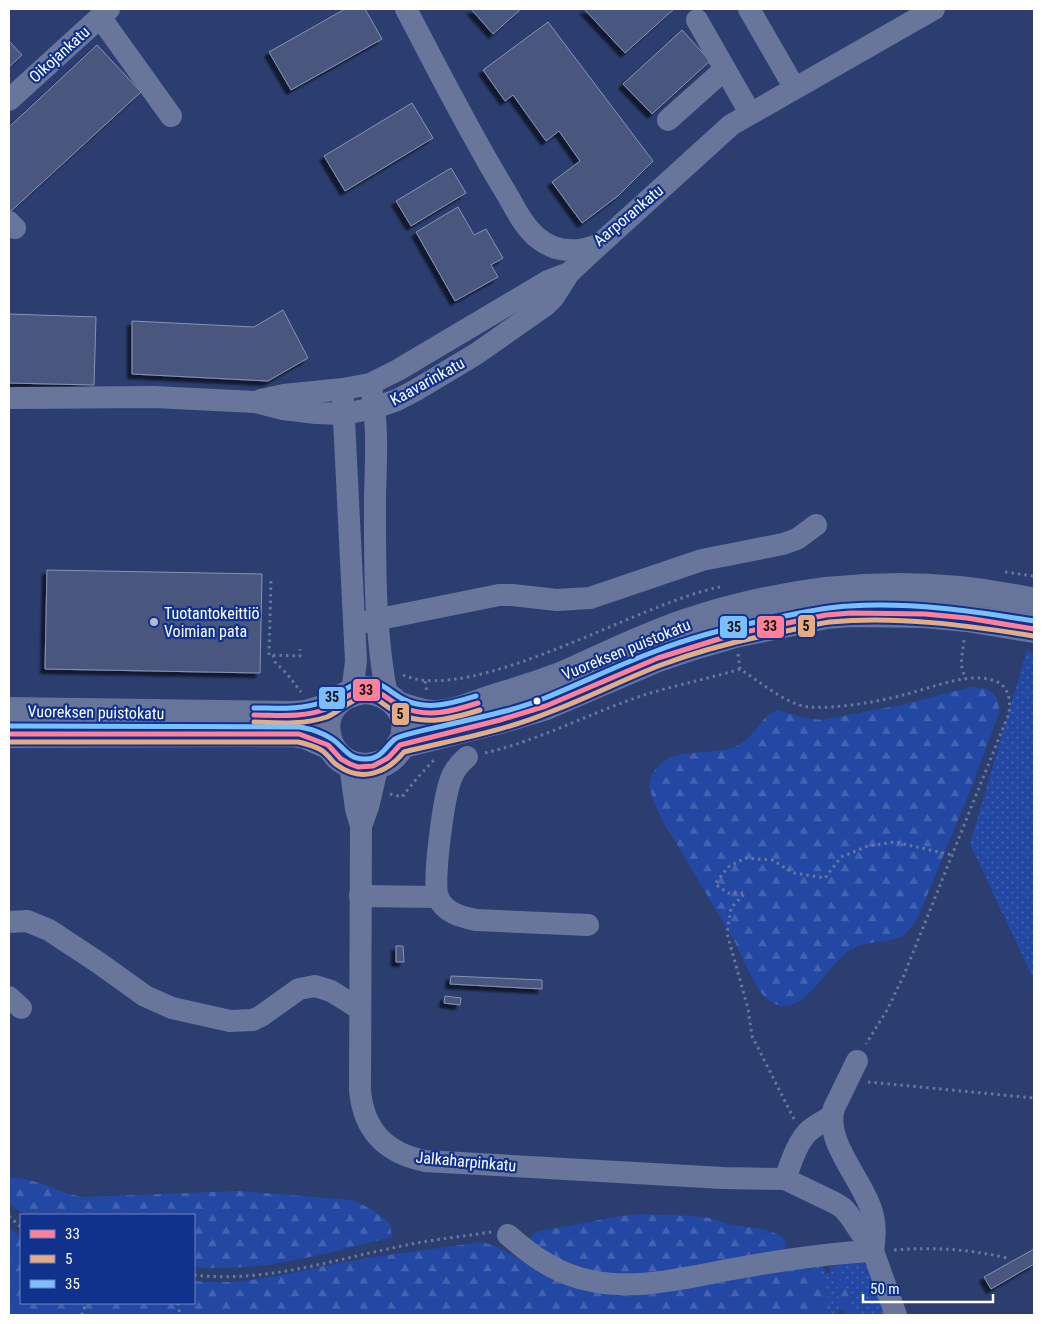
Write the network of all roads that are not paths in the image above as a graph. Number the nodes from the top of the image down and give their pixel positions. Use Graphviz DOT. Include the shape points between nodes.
graph roads {
  1 [pos="406,9"];
  2 [pos="749,9"];
  3 [pos="934,9"];
  4 [pos="105,13"];
  5 [pos="698,20"];
  6 [pos="725,69"];
  7 [pos="794,87"];
  8 [pos="9,100"];
  9 [pos="750,113"];
  10 [pos="171,116"];
  11 [pos="668,120"];
  12 [pos="600,244"];
  13 [pos="570,273"];
  14 [pos="370,384"];
  15 [pos="343,389"];
  16 [pos="9,398"];
  17 [pos="255,402"];
  18 [pos="374,408"];
  19 [pos="344,414"];
  20 [pos="816,525"];
  21 [pos="1034,602"];
  22 [pos="378,620"];
  23 [pos="354,624"];
  24 [pos="1034,629"];
  25 [pos="343,699"];
  26 [pos="394,701"];
  27 [pos="9,711"];
  28 [pos="9,734"];
  29 [pos="400,745"];
  30 [pos="330,746"];
  31 [pos="467,757"];
  32 [pos="350,764"];
  33 [pos="378,765"];
  34 [pos="361,826"];
  35 [pos="360,896"];
  36 [pos="438,897"];
  37 [pos="9,922"];
  38 [pos="588,925"];
  39 [pos="360,1009"];
  40 [pos="857,1060"];
  41 [pos="832,1116"];
  42 [pos="785,1179"];
  43 [pos="508,1235"];
  44 [pos="873,1251"];
  45 [pos="896,1315"];
  1 -- 12 [label="street, Aarporankatu" via="473,138 532,232 549,245 564,250 582,250"];
  2 -- 7 [label="street"];
  3 -- 7 [label="street, Aarporankatu"];
  4 -- 8 [label="street, Oikojankatu"];
  4 -- 10 [label="street"];
  5 -- 6 [label="street"];
  6 -- 9 [label="street"];
  6 -- 11 [label="street"];
  7 -- 9 [label="street, Aarporankatu"];
  9 -- 12 [label="street, Aarporankatu" via="731,125"];
  12 -- 13 [label="street, Kaavarinkatu"];
  13 -- 14 [label="street, Kaavarinkatu" via="548,281"];
  13 -- 18 [label="street, Kaavarinkatu" via="546,305 484,348 416,390"];
  14 -- 15 [label="street, Kaavarinkatu"];
  14 -- 18 [label="street"];
  15 -- 17 [label="street, Kaavarinkatu" via="284,395"];
  15 -- 19 [label="street"];
  16 -- 17 [label="street, Kaavarinkatu" via="154,397"];
  17 -- 19 [label="street, Kaavarinkatu" via="283,409"];
  18 -- 19 [label="street, Kaavarinkatu"];
  18 -- 22 [label="street"];
  19 -- 23 [label="street"];
  20 -- 22 [label="street" via="783,544 702,560 590,598 564,600 499,595"];
  21 -- 26 [label="main road, Vuoreksen puistokatu" via="975,592 897,586 795,595 687,622 549,680 449,712 432,714"];
  22 -- 23 [label="street"];
  22 -- 26 [label="street" via="380,662"];
  23 -- 25 [label="street" via="356,661"];
  24 -- 29 [label="main road, Vuoreksen puistokatu" via="925,614 826,615 735,634 658,658 546,706"];
  25 -- 26 [label="main road" via="364,690 375,690"];
  25 -- 27 [label="main road, Vuoreksen puistokatu" via="306,714 292,715"];
  25 -- 30 [label="main road" via="328,720 326,733"];
  26 -- 29 [label="main road" via="404,721"];
  28 -- 30 [label="main road, Vuoreksen puistokatu" via="291,733 305,735"];
  29 -- 33 [label="main road" via="392,756"];
  30 -- 32 [label="main road"];
  31 -- 36 [label="street" via="456,769 446,793 438,862"];
  32 -- 33 [label="main road" via="364,768"];
  32 -- 34 [label="street, Jalkaharpinkatu"];
  33 -- 34 [label="street, Jalkaharpinkatu"];
  34 -- 35 [label="street, Jalkaharpinkatu"];
  35 -- 36 [label="street"];
  35 -- 39 [label="street, Jalkaharpinkatu"];
  36 -- 38 [label="street" via="450,911 476,920"];
  37 -- 39 [label="street" via="26,921 49,930 145,996 172,1008 244,1022 261,1016 299,989 315,986 331,991"];
  39 -- 42 [label="street, Jalkaharpinkatu" via="363,1111 369,1126 381,1140 406,1156 425,1161"];
  40 -- 41 [label="street"];
  41 -- 42 [label="street" via="803,1137"];
  41 -- 44 [label="street" via="833,1131 841,1151 871,1206 876,1230"];
  42 -- 44 [label="street" via="843,1208"];
  43 -- 44 [label="street" via="534,1257 570,1275 626,1284 647,1284 748,1266"];
  44 -- 45 [label="street"];
}
